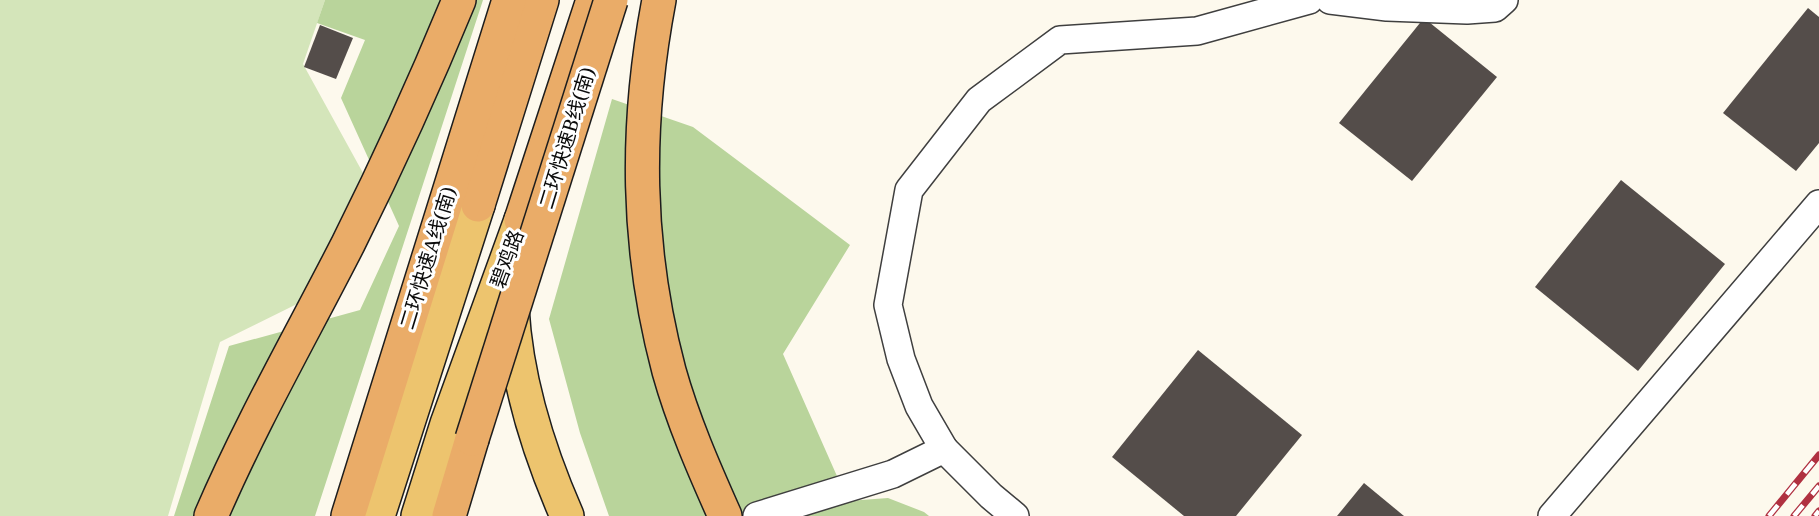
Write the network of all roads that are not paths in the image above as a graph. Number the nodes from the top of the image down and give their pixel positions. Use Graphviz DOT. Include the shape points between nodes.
graph roads {
  1 [pos="459,0"];
  2 [pos="509,0"];
  3 [pos="542,0"];
  4 [pos="593,0"];
  5 [pos="610,0"];
  6 [pos="659,0"];
  7 [pos="1310,0"];
  8 [pos="1330,0"];
  9 [pos="1504,0"];
  10 [pos="1819,204"];
  11 [pos="478,205"];
  12 [pos="521,220"];
  13 [pos="944,449"];
  14 [pos="211,516"];
  15 [pos="348,516"];
  16 [pos="378,516"];
  17 [pos="418,516"];
  18 [pos="449,516"];
  19 [pos="567,516"];
  20 [pos="725,516"];
  21 [pos="757,516"];
  22 [pos="1015,516"];
  23 [pos="1552,516"];
  1 -- 14 [label="highway" via="376,188"];
  2 -- 15 [label="highway, 二环快速A线(南)"];
  3 -- 11 [label="highway"];
  4 -- 12 [label="highway, 碧鸡路"];
  5 -- 18 [label="highway, 二环快速B线(南), bridge"];
  6 -- 20 [label="highway" via="642,132 642,202 648,271 670,373"];
  7 -- 13 [label="street" via="1197,31 1060,40 979,100 909,190 888,305 901,359 919,405"];
  8 -- 9 [label="street" via="1467,10 1495,8"];
  10 -- 23 [label="street"];
  11 -- 16 [label="main road"];
  12 -- 17 [label="main road, 碧鸡路"];
  12 -- 19 [label="main road" via="512,279 515,341 536,436"];
  13 -- 21 [label="street" via="893,474"];
  13 -- 22 [label="street"];
}
